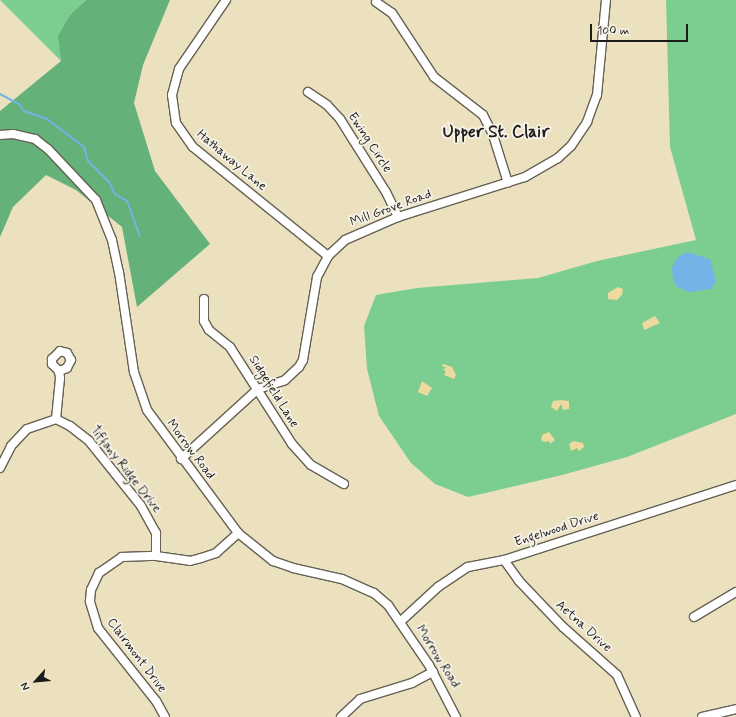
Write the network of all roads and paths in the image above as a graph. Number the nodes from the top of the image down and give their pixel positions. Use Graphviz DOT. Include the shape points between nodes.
graph roads {
  1 [pos="226,0"];
  2 [pos="606,0"];
  3 [pos="376,2"];
  4 [pos="308,92"];
  5 [pos="0,135"];
  6 [pos="508,183"];
  7 [pos="398,217"];
  8 [pos="328,256"];
  9 [pos="204,299"];
  10 [pos="59,371"];
  11 [pos="258,389"];
  12 [pos="56,419"];
  13 [pos="181,460"];
  14 [pos="0,468"];
  15 [pos="344,484"];
  16 [pos="736,485"];
  17 [pos="238,533"];
  18 [pos="156,556"];
  19 [pos="504,560"];
  20 [pos="736,592"];
  21 [pos="694,617"];
  22 [pos="400,622"];
  23 [pos="433,672"];
  24 [pos="736,709"];
  25 [pos="165,717"];
  26 [pos="341,717"];
  27 [pos="456,717"];
  28 [pos="636,717"];
  29 [pos="702,717"];
  1 -- 8 [label="street, Hathaway Lane" via="179,69 172,95 176,123 193,148"];
  2 -- 6 [label="street, Mill Grove Road" via="597,95 587,122 571,146 558,158 541,169"];
  3 -- 6 [label="street" via="392,13 434,77 483,115 493,135"];
  4 -- 7 [label="street, Ewing Circle" via="340,119 386,192"];
  5 -- 13 [label="street, Morrow Road" via="13,134 35,139 48,149 96,200 112,240 120,272 139,392 147,410"];
  6 -- 7 [label="street, Mill Grove Road"];
  7 -- 8 [label="street, Mill Grove Road" via="345,240"];
  8 -- 11 [label="street, Mill Grove Road" via="317,277 304,360 294,374 285,380"];
  9 -- 11 [label="street, Sidgefield Lane" via="204,321 209,330 230,347"];
  10 -- 12 [label="street"];
  11 -- 13 [label="street, Mill Grove Road"];
  11 -- 15 [label="street, Sidgefield Lane" via="300,454 311,465"];
  12 -- 14 [label="street" via="40,423 19,435"];
  12 -- 18 [label="street, Tiffany Ridge Drive" via="81,432 141,506 156,533"];
  13 -- 17 [label="street, Morrow Road"];
  16 -- 19 [label="street, Engelwood Drive"];
  17 -- 18 [label="street, Clairmont Drive" via="216,553 201,558 190,561"];
  17 -- 22 [label="street, Morrow Road" via="273,560 360,585 388,605"];
  18 -- 25 [label="street, Clairmont Drive" via="130,556 114,560 99,573 91,590 90,601 98,628 156,701"];
  19 -- 22 [label="street, Engelwood Drive" via="468,567 438,587"];
  19 -- 28 [label="street, Aetna Drive" via="519,581 563,627 617,675"];
  20 -- 21 [label="street"];
  22 -- 23 [label="street, Morrow Road"];
  23 -- 26 [label="street" via="412,683 360,699"];
  23 -- 27 [label="street, Morrow Road"];
  24 -- 29 [label="street"];
}
